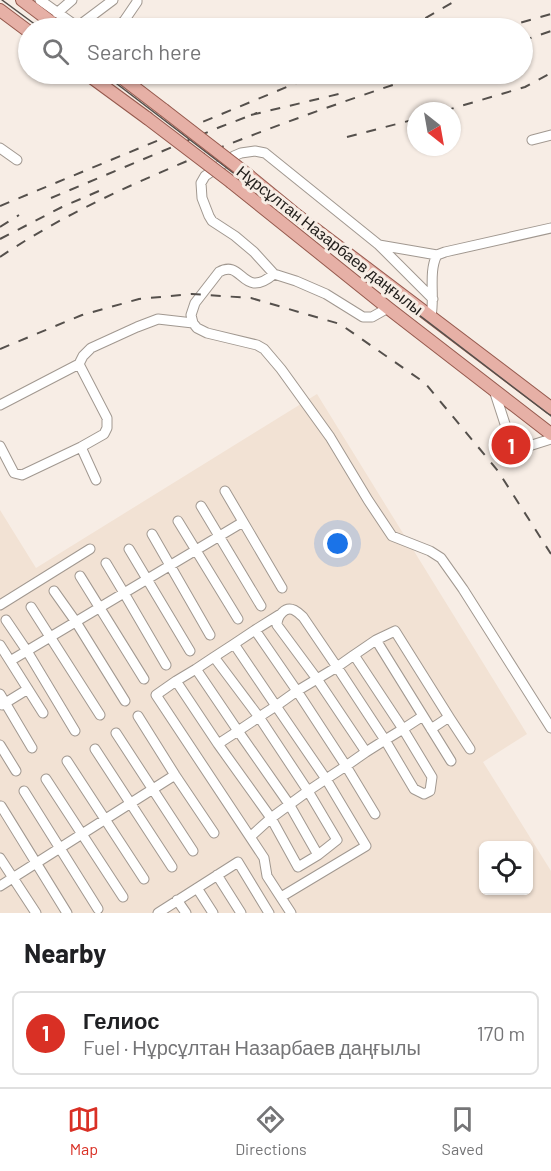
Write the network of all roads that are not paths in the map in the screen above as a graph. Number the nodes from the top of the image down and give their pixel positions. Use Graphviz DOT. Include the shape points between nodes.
graph roads {
  1 [pos="22,0"];
  2 [pos="40,0"];
  3 [pos="72,0"];
  4 [pos="113,0"];
  5 [pos="137,0"];
  6 [pos="0,10"];
  7 [pos="57,13"];
  8 [pos="45,18"];
  9 [pos="64,18"];
  10 [pos="90,18"];
  11 [pos="126,18"];
  12 [pos="18,24"];
  13 [pos="101,84"];
  14 [pos="130,84"];
  15 [pos="551,135"];
  16 [pos="532,140"];
  17 [pos="0,148"];
  18 [pos="17,159"];
  19 [pos="551,228"];
  20 [pos="379,245"];
  21 [pos="437,255"];
  22 [pos="274,274"];
  23 [pos="433,298"];
  24 [pos="388,308"];
  25 [pos="431,316"];
  26 [pos="194,323"];
  27 [pos="79,364"];
  28 [pos="494,390"];
  29 [pos="0,405"];
  30 [pos="551,408"];
  31 [pos="551,436"];
  32 [pos="0,446"];
  33 [pos="81,447"];
  34 [pos="96,480"];
  35 [pos="225,491"];
  36 [pos="201,506"];
  37 [pos="178,521"];
  38 [pos="243,522"];
  39 [pos="152,534"];
  40 [pos="219,536"];
  41 [pos="90,549"];
  42 [pos="129,549"];
  43 [pos="196,550"];
  44 [pos="106,563"];
  45 [pos="171,565"];
  46 [pos="80,576"];
  47 [pos="148,579"];
  48 [pos="282,588"];
  49 [pos="54,591"];
  50 [pos="124,593"];
  51 [pos="0,605"];
  52 [pos="261,606"];
  53 [pos="32,607"];
  54 [pos="99,608"];
  55 [pos="279,615"];
  56 [pos="6,620"];
  57 [pos="238,620"];
  58 [pos="76,622"];
  59 [pos="255,630"];
  60 [pos="210,635"];
  61 [pos="51,637"];
  62 [pos="376,640"];
  63 [pos="234,644"];
  64 [pos="0,645"];
  65 [pos="27,651"];
  66 [pos="190,651"];
  67 [pos="354,655"];
  68 [pos="214,657"];
  69 [pos="10,661"];
  70 [pos="166,666"];
  71 [pos="336,667"];
  72 [pos="196,669"];
  73 [pos="144,679"];
  74 [pos="317,679"];
  75 [pos="176,681"];
  76 [pos="28,689"];
  77 [pos="297,691"];
  78 [pos="2,701"];
  79 [pos="125,701"];
  80 [pos="276,706"];
  81 [pos="43,713"];
  82 [pos="100,716"];
  83 [pos="138,716"];
  84 [pos="423,716"];
  85 [pos="259,717"];
  86 [pos="449,717"];
  87 [pos="551,728"];
  88 [pos="403,729"];
  89 [pos="431,729"];
  90 [pos="238,730"];
  91 [pos="75,731"];
  92 [pos="116,733"];
  93 [pos="385,740"];
  94 [pos="218,744"];
  95 [pos="0,745"];
  96 [pos="32,748"];
  97 [pos="95,749"];
  98 [pos="470,749"];
  99 [pos="366,752"];
  100 [pos="67,761"];
  101 [pos="451,761"];
  102 [pos="346,766"];
  103 [pos="16,771"];
  104 [pos="175,775"];
  105 [pos="326,778"];
  106 [pos="46,779"];
  107 [pos="153,789"];
  108 [pos="24,791"];
  109 [pos="308,791"];
  110 [pos="130,803"];
  111 [pos="289,804"];
  112 [pos="1,806"];
  113 [pos="375,814"];
  114 [pos="271,818"];
  115 [pos="105,819"];
  116 [pos="214,833"];
  117 [pos="82,834"];
  118 [pos="250,837"];
  119 [pos="60,848"];
  120 [pos="193,851"];
  121 [pos="318,855"];
  122 [pos="0,858"];
  123 [pos="37,862"];
  124 [pos="172,867"];
  125 [pos="217,875"];
  126 [pos="13,877"];
  127 [pos="144,879"];
  128 [pos="0,886"];
  129 [pos="197,888"];
  130 [pos="123,897"];
  131 [pos="281,897"];
  132 [pos="177,900"];
  133 [pos="98,909"];
  134 [pos="36,913"];
  135 [pos="67,913"];
  136 [pos="158,913"];
  137 [pos="186,913"];
  138 [pos="213,913"];
  139 [pos="241,913"];
  140 [pos="269,913"];
  141 [pos="291,913"];
  1 -- 8 [label="main road"];
  2 -- 7 [label="street"];
  3 -- 7 [label="street"];
  4 -- 10 [label="street"];
  5 -- 11 [label="street"];
  6 -- 12 [label="main road"];
  7 -- 9 [label="street"];
  13 -- 24 [label="main road, Нұрсұлтан Назарбаев даңғылы, bridge"];
  14 -- 25 [label="main road, Нұрсұлтан Назарбаев даңғылы, bridge"];
  15 -- 16 [label="street"];
  17 -- 18 [label="street"];
  19 -- 21 [label="street"];
  20 -- 21 [label="street"];
  20 -- 22 [label="street" via="268,156 255,151 241,153 205,176 201,183 202,198 212,221 255,252"];
  20 -- 23 [label="street"];
  21 -- 23 [label="street"];
  22 -- 24 [label="street" via="326,294 363,316 372,317"];
  22 -- 26 [label="street" via="265,282 250,283 225,268 195,303 191,315"];
  23 -- 25 [label="street"];
  24 -- 28 [label="main road, Нұрсұлтан Назарбаев даңғылы"];
  25 -- 30 [label="main road, Нұрсұлтан Назарбаев даңғылы"];
  26 -- 27 [label="street" via="158,320 136,327 92,348"];
  26 -- 87 [label="street" via="207,333 264,349 330,437 392,536 441,558"];
  27 -- 29 [label="street"];
  27 -- 33 [label="street" via="107,418 104,434"];
  28 -- 31 [label="main road, Нұрсұлтан Назарбаев даңғылы"];
  28 -- 31 [label="street" via="506,427 529,446"];
  32 -- 33 [label="street" via="14,473 22,475"];
  33 -- 34 [label="street"];
  35 -- 38 [label="street"];
  36 -- 40 [label="street"];
  37 -- 43 [label="street"];
  38 -- 40 [label="street"];
  38 -- 48 [label="street"];
  39 -- 45 [label="street"];
  40 -- 43 [label="street"];
  40 -- 52 [label="street"];
  41 -- 51 [label="street"];
  42 -- 47 [label="street"];
  43 -- 45 [label="street"];
  43 -- 57 [label="street"];
  44 -- 50 [label="street"];
  45 -- 47 [label="street"];
  45 -- 60 [label="street"];
  46 -- 54 [label="street"];
  47 -- 50 [label="street"];
  47 -- 66 [label="street"];
  49 -- 58 [label="street"];
  50 -- 54 [label="street"];
  50 -- 70 [label="street"];
  53 -- 61 [label="street"];
  54 -- 58 [label="street"];
  54 -- 73 [label="street"];
  55 -- 59 [label="street"];
  55 -- 71 [label="street" via="288,609 296,610"];
  55 -- 74 [label="street" via="277,625"];
  56 -- 65 [label="street"];
  58 -- 61 [label="street"];
  58 -- 79 [label="street"];
  59 -- 63 [label="street"];
  59 -- 77 [label="street"];
  61 -- 65 [label="street"];
  61 -- 82 [label="street"];
  62 -- 67 [label="street"];
  62 -- 84 [label="street"];
  62 -- 86 [label="street" via="395,631"];
  63 -- 68 [label="street"];
  63 -- 80 [label="street"];
  64 -- 69 [label="street"];
  65 -- 69 [label="street"];
  65 -- 91 [label="street"];
  67 -- 71 [label="street"];
  67 -- 88 [label="street"];
  68 -- 72 [label="street"];
  68 -- 85 [label="street"];
  69 -- 76 [label="street"];
  71 -- 74 [label="street"];
  71 -- 93 [label="street"];
  72 -- 75 [label="street"];
  72 -- 90 [label="street"];
  74 -- 77 [label="street"];
  74 -- 99 [label="street"];
  75 -- 94 [label="street"];
  75 -- 118 [label="street" via="156,695"];
  76 -- 78 [label="street"];
  76 -- 81 [label="street"];
  77 -- 80 [label="street"];
  77 -- 102 [label="street"];
  78 -- 96 [label="street"];
  80 -- 85 [label="street"];
  80 -- 105 [label="street"];
  83 -- 104 [label="street"];
  84 -- 88 [label="street"];
  84 -- 89 [label="street"];
  85 -- 90 [label="street"];
  85 -- 109 [label="street"];
  86 -- 89 [label="street"];
  86 -- 98 [label="street"];
  88 -- 93 [label="street"];
  88 -- 93 [label="street" via="432,777 430,790 424,794 414,789"];
  89 -- 101 [label="street"];
  90 -- 94 [label="street"];
  90 -- 111 [label="street"];
  92 -- 107 [label="street"];
  93 -- 99 [label="street"];
  94 -- 114 [label="street"];
  95 -- 103 [label="street"];
  97 -- 110 [label="street"];
  99 -- 102 [label="street"];
  100 -- 115 [label="street"];
  102 -- 105 [label="street"];
  102 -- 113 [label="street"];
  104 -- 107 [label="street"];
  104 -- 116 [label="street"];
  105 -- 109 [label="street"];
  105 -- 131 [label="street" via="366,846"];
  106 -- 117 [label="street"];
  107 -- 110 [label="street"];
  107 -- 120 [label="street"];
  108 -- 119 [label="street"];
  109 -- 111 [label="street"];
  109 -- 121 [label="street" via="337,840"];
  110 -- 115 [label="street"];
  110 -- 124 [label="street"];
  111 -- 114 [label="street"];
  111 -- 121 [label="street"];
  112 -- 123 [label="street"];
  114 -- 118 [label="street"];
  114 -- 121 [label="street" via="298,867"];
  115 -- 117 [label="street"];
  115 -- 127 [label="street"];
  117 -- 119 [label="street"];
  117 -- 130 [label="street"];
  118 -- 131 [label="street"];
  119 -- 123 [label="street"];
  119 -- 133 [label="street"];
  122 -- 126 [label="street"];
  123 -- 126 [label="street"];
  123 -- 135 [label="street"];
  125 -- 129 [label="street"];
  125 -- 139 [label="street"];
  125 -- 140 [label="street" via="238,862"];
  126 -- 128 [label="street"];
  126 -- 134 [label="street"];
  129 -- 132 [label="street"];
  129 -- 138 [label="street"];
  131 -- 141 [label="street"];
  132 -- 136 [label="street"];
  132 -- 137 [label="street"];
}
